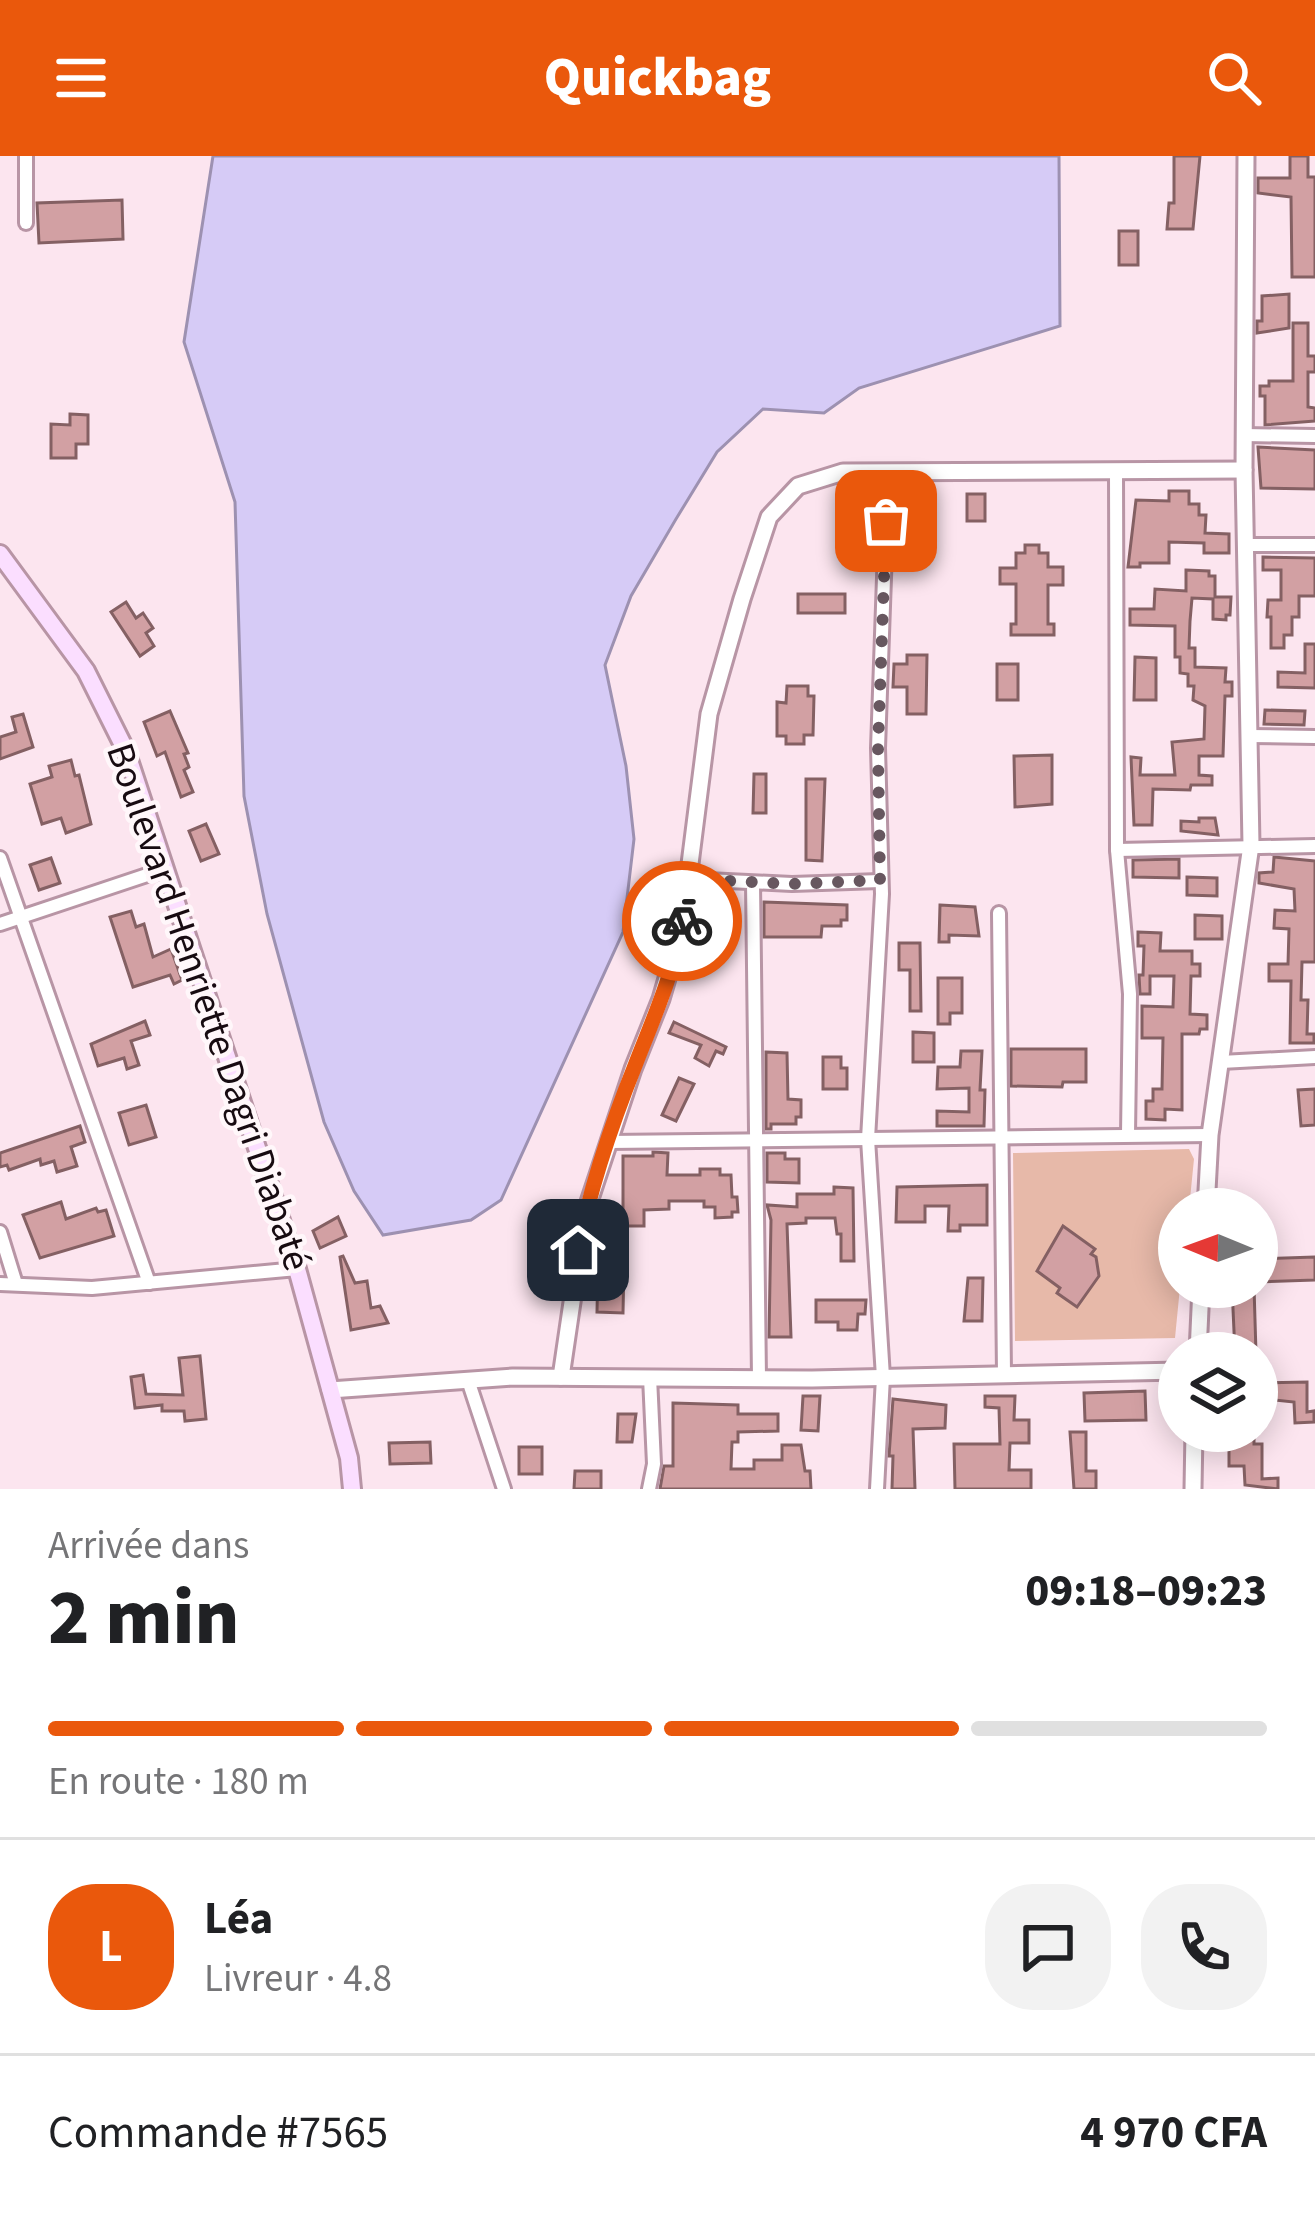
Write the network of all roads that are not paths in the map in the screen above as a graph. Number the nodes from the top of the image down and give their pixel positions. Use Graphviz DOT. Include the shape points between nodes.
graph roads {
  1 [pos="26,156"];
  2 [pos="1246,156"];
  3 [pos="26,223"];
  4 [pos="1244,435"];
  5 [pos="1315,436"];
  6 [pos="905,470"];
  7 [pos="1115,470"];
  8 [pos="1244,470"];
  9 [pos="1246,545"];
  10 [pos="1315,545"];
  11 [pos="0,554"];
  12 [pos="1249,736"];
  13 [pos="1315,737"];
  14 [pos="1251,845"];
  15 [pos="1315,846"];
  16 [pos="1117,850"];
  17 [pos="0,858"];
  18 [pos="165,869"];
  19 [pos="686,879"];
  20 [pos="880,880"];
  21 [pos="753,883"];
  22 [pos="999,913"];
  23 [pos="22,916"];
  24 [pos="0,924"];
  25 [pos="1315,1057"];
  26 [pos="1221,1062"];
  27 [pos="1128,1134"];
  28 [pos="1210,1135"];
  29 [pos="1000,1138"];
  30 [pos="868,1139"];
  31 [pos="755,1141"];
  32 [pos="609,1142"];
  33 [pos="1208,1188"];
  34 [pos="0,1232"];
  35 [pos="297,1268"];
  36 [pos="149,1283"];
  37 [pos="0,1284"];
  38 [pos="16,1284"];
  39 [pos="1158,1371"];
  40 [pos="1004,1373"];
  41 [pos="561,1376"];
  42 [pos="883,1377"];
  43 [pos="650,1378"];
  44 [pos="759,1378"];
  45 [pos="468,1380"];
  46 [pos="330,1390"];
  47 [pos="1194,1452"];
  48 [pos="352,1489"];
  49 [pos="504,1489"];
  50 [pos="649,1489"];
  51 [pos="877,1489"];
  52 [pos="1193,1489"];
  1 -- 3 [label="street"];
  2 -- 4 [label="street"];
  4 -- 5 [label="street"];
  4 -- 8 [label="street"];
  6 -- 7 [label="street"];
  6 -- 19 [label="street" via="815,478 769,517 709,714"];
  6 -- 20 [label="street" via="892,485 886,521"];
  7 -- 8 [label="street"];
  7 -- 16 [label="street"];
  8 -- 9 [label="street"];
  9 -- 10 [label="street"];
  9 -- 12 [label="street"];
  11 -- 18 [label="main road, Boulevard Henriette Dagri Diabaté" via="86,671 126,752"];
  12 -- 13 [label="street"];
  12 -- 14 [label="street"];
  14 -- 15 [label="street"];
  14 -- 16 [label="street"];
  14 -- 26 [label="street"];
  16 -- 27 [label="street" via="1130,994"];
  17 -- 23 [label="street"];
  18 -- 23 [label="street"];
  18 -- 35 [label="main road, Boulevard Henriette Dagri Diabaté"];
  19 -- 21 [label="street"];
  19 -- 32 [label="street" via="662,999"];
  20 -- 21 [label="street"];
  20 -- 30 [label="street"];
  21 -- 31 [label="street"];
  22 -- 29 [label="street"];
  23 -- 24 [label="street"];
  23 -- 36 [label="street"];
  25 -- 26 [label="street"];
  26 -- 28 [label="street"];
  27 -- 28 [label="street"];
  27 -- 29 [label="street"];
  28 -- 33 [label="street"];
  29 -- 30 [label="street"];
  29 -- 40 [label="street"];
  30 -- 31 [label="street"];
  30 -- 42 [label="street"];
  31 -- 32 [label="street"];
  31 -- 44 [label="street"];
  32 -- 41 [label="street" via="585,1214"];
  34 -- 38 [label="street"];
  35 -- 36 [label="street"];
  35 -- 46 [label="main road, Boulevard Henriette Dagri Diabaté"];
  36 -- 38 [label="street"];
  37 -- 38 [label="street"];
  39 -- 40 [label="street"];
  40 -- 42 [label="street"];
  41 -- 43 [label="street"];
  41 -- 45 [label="street"];
  42 -- 44 [label="street"];
  42 -- 51 [label="street"];
  43 -- 44 [label="street"];
  43 -- 50 [label="street"];
  45 -- 46 [label="street"];
  45 -- 49 [label="street"];
  46 -- 48 [label="main road, Boulevard Henriette Dagri Diabaté"];
  47 -- 52 [label="street"];
}
